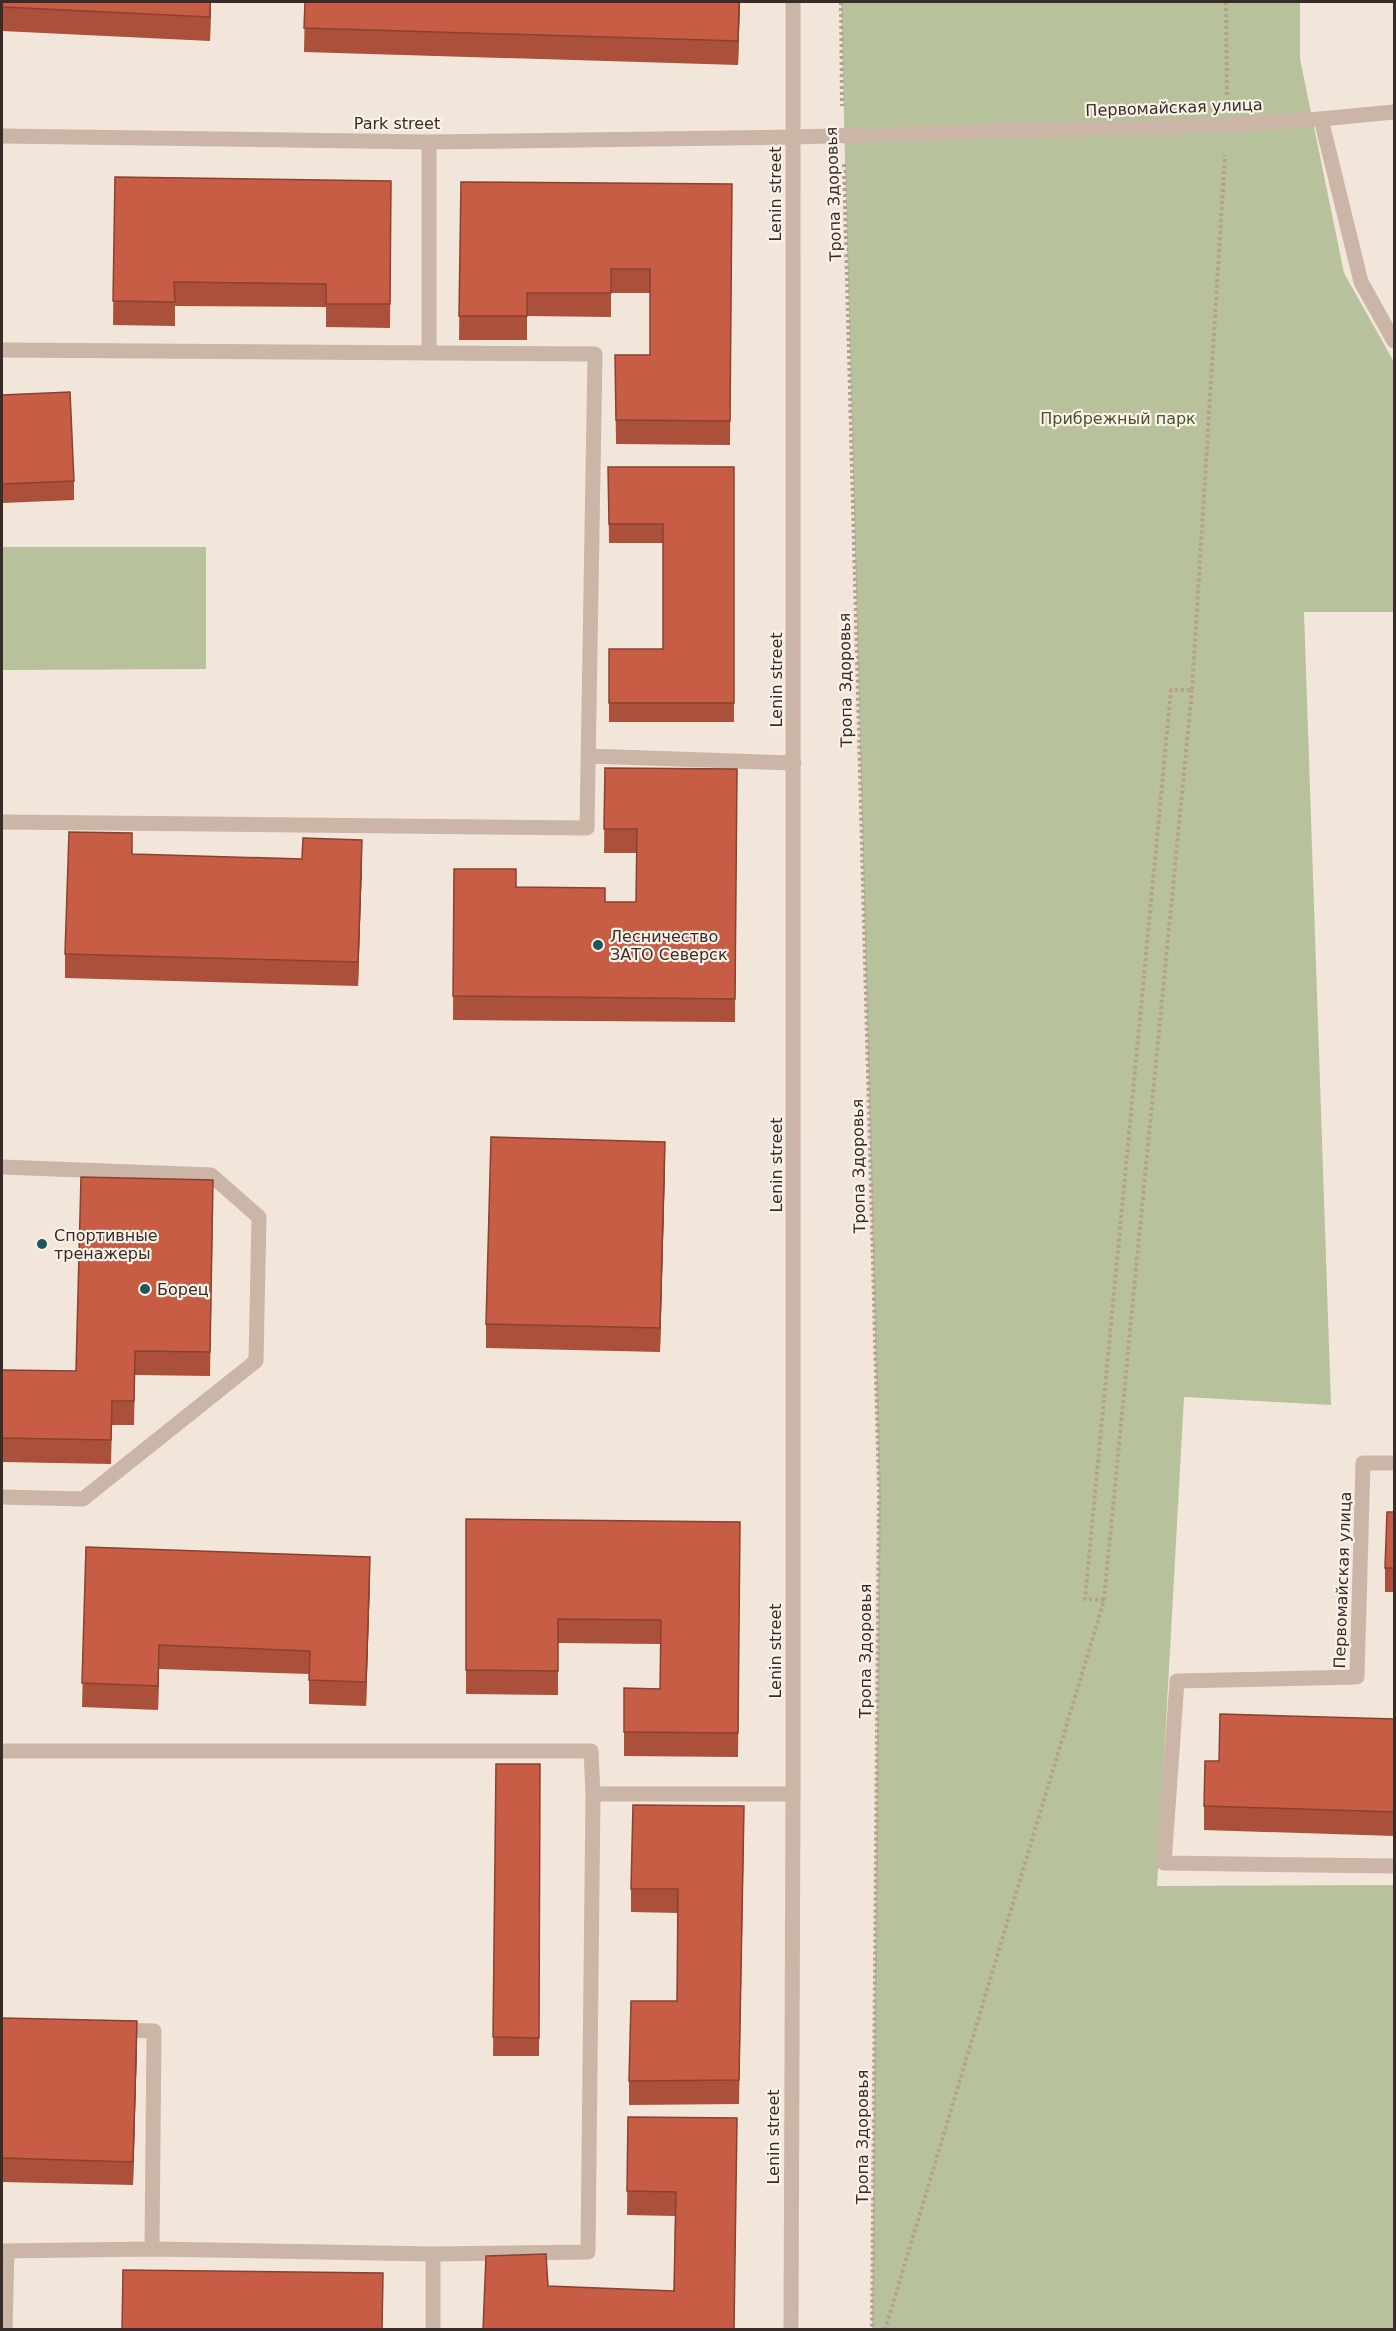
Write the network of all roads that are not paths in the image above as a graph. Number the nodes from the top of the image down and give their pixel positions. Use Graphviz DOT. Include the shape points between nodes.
graph roads {
  1 [pos="793,2"];
  2 [pos="1395,111"];
  3 [pos="1321,119"];
  4 [pos="2,136"];
  5 [pos="793,137"];
  6 [pos="429,142"];
  7 [pos="1395,341"];
  8 [pos="2,350"];
  9 [pos="429,353"];
  10 [pos="588,756"];
  11 [pos="794,763"];
  12 [pos="2,822"];
  13 [pos="2,1167"];
  14 [pos="1395,1463"];
  15 [pos="2,1497"];
  16 [pos="2,1751"];
  17 [pos="593,1794"];
  18 [pos="793,1794"];
  19 [pos="1395,1866"];
  20 [pos="107,2030"];
  21 [pos="152,2249"];
  22 [pos="4,2251"];
  23 [pos="434,2254"];
  24 [pos="5,2330"];
  25 [pos="433,2330"];
  26 [pos="790,2330"];
  1 -- 5 [label="street, Lenin street"];
  2 -- 3 [label="street, Первомайская улица"];
  3 -- 5 [label="street, Первомайская улица"];
  3 -- 7 [label="street" via="1361,282"];
  4 -- 6 [label="street, Park street"];
  5 -- 6 [label="street, Park street"];
  5 -- 11 [label="street, Lenin street"];
  6 -- 9 [label="street"];
  8 -- 9 [label="street"];
  9 -- 10 [label="street" via="596,354"];
  10 -- 11 [label="street"];
  10 -- 12 [label="street" via="587,828"];
  11 -- 18 [label="street, Lenin street"];
  13 -- 15 [label="street" via="211,1175 259,1217 256,1361 83,1499"];
  14 -- 19 [label="street, Первомайская улица" via="1363,1463 1357,1677 1177,1681 1164,1863"];
  16 -- 17 [label="street" via="591,1751"];
  17 -- 18 [label="street"];
  17 -- 23 [label="street" via="588,2252"];
  18 -- 26 [label="street, Lenin street"];
  20 -- 21 [label="street" via="154,2031"];
  21 -- 22 [label="street"];
  21 -- 23 [label="street"];
  22 -- 24 [label="street"];
  23 -- 25 [label="street"];
}
